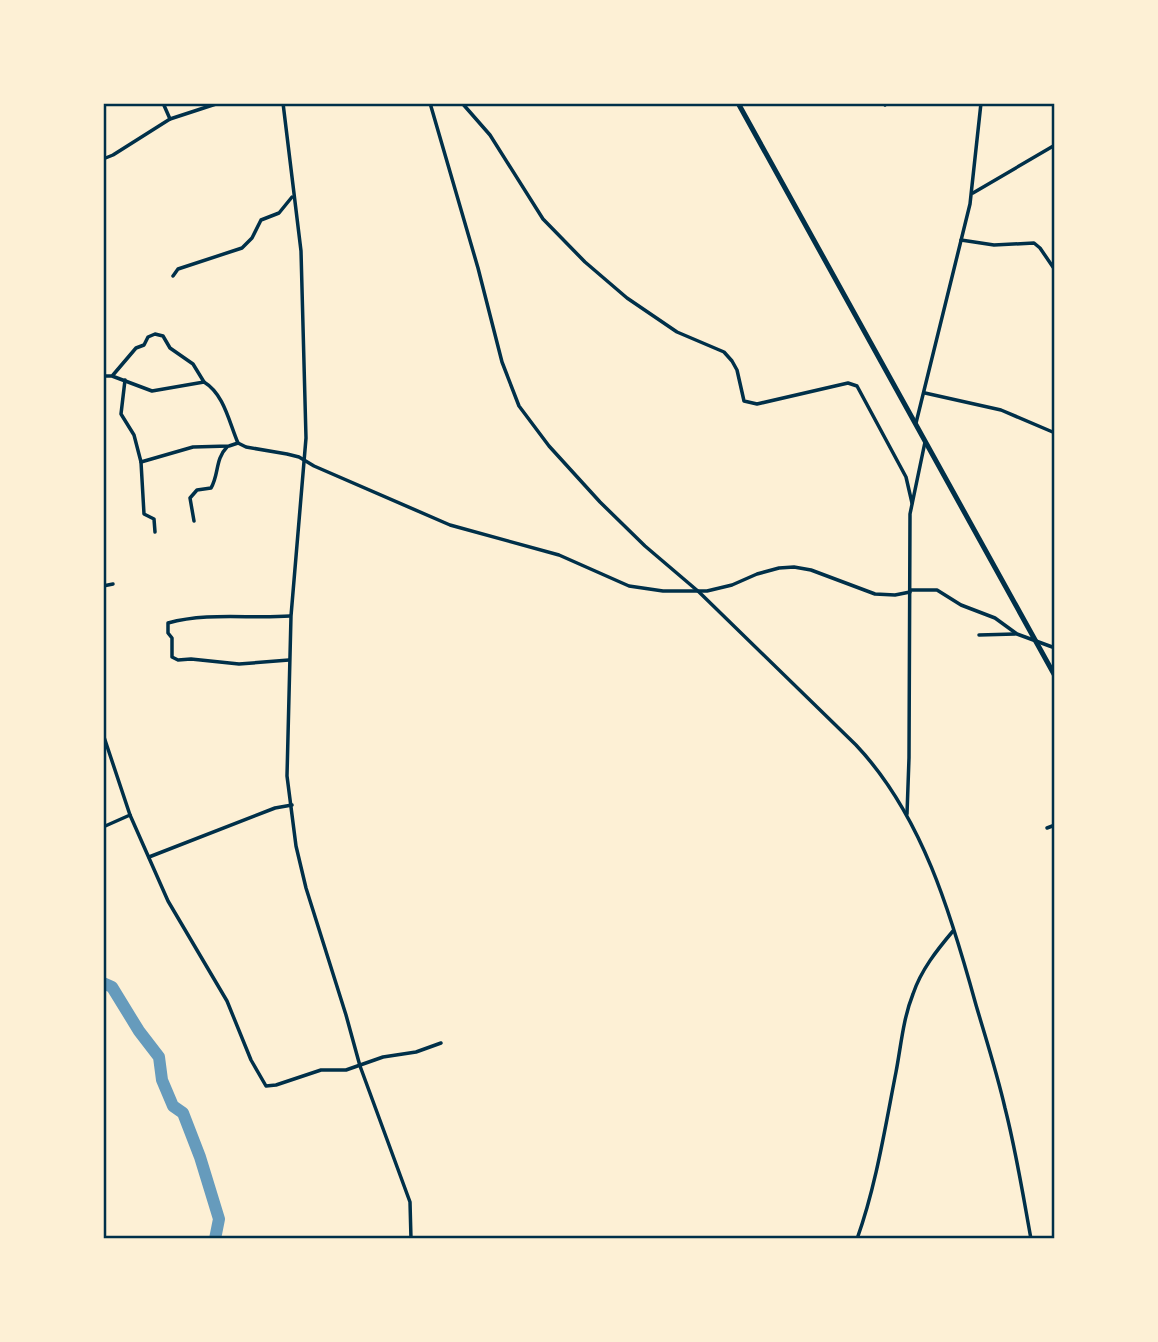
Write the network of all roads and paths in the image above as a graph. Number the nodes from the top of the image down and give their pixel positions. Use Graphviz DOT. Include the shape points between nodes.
graph roads {
  1 [pos="163,103"];
  2 [pos="219,103"];
  3 [pos="284,103"];
  4 [pos="430,103"];
  5 [pos="463,103"];
  6 [pos="738,103"];
  7 [pos="981,103"];
  8 [pos="170,119"];
  9 [pos="1055,145"];
  10 [pos="103,159"];
  11 [pos="972,193"];
  12 [pos="293,195"];
  13 [pos="961,240"];
  14 [pos="1055,270"];
  15 [pos="173,276"];
  16 [pos="103,376"];
  17 [pos="112,376"];
  18 [pos="125,380"];
  19 [pos="204,382"];
  20 [pos="925,393"];
  21 [pos="916,423"];
  22 [pos="1055,433"];
  23 [pos="925,440"];
  24 [pos="238,443"];
  25 [pos="229,446"];
  26 [pos="141,462"];
  27 [pos="305,462"];
  28 [pos="912,503"];
  29 [pos="194,521"];
  30 [pos="155,532"];
  31 [pos="113,584"];
  32 [pos="103,586"];
  33 [pos="910,591"];
  34 [pos="699,592"];
  35 [pos="291,616"];
  36 [pos="1017,634"];
  37 [pos="979,635"];
  38 [pos="1034,639"];
  39 [pos="1055,648"];
  40 [pos="289,660"];
  41 [pos="1055,676"];
  42 [pos="103,734"];
  43 [pos="292,805"];
  44 [pos="130,814"];
  45 [pos="907,815"];
  46 [pos="1055,825"];
  47 [pos="103,827"];
  48 [pos="1047,828"];
  49 [pos="149,857"];
  50 [pos="954,930"];
  51 [pos="441,1043"];
  52 [pos="360,1066"];
  53 [pos="411,1239"];
  54 [pos="857,1239"];
  55 [pos="1031,1239"];
  1 -- 8 [label="street"];
  2 -- 8 [label="street"];
  3 -- 12 [label="street"];
  4 -- 34 [label="street" via="502,362 519,406 600,502"];
  5 -- 28 [label="street" via="491,135 543,219 596,274 627,298 687,338 724,352 737,370 744,401 757,404 848,383 857,386 906,477"];
  6 -- 21 [label="main road"];
  7 -- 11 [label="street"];
  8 -- 10 [label="street"];
  9 -- 11 [label="street"];
  11 -- 13 [label="street"];
  12 -- 15 [label="street" via="279,213 261,220 242,247 178,269"];
  12 -- 27 [label="street" via="301,251"];
  13 -- 14 [label="street" via="994,246 1034,243"];
  13 -- 20 [label="street"];
  16 -- 17 [label="street"];
  17 -- 18 [label="street"];
  17 -- 19 [label="street" via="155,334 193,364"];
  18 -- 19 [label="street" via="152,391"];
  18 -- 26 [label="street" via="121,414 134,435"];
  19 -- 24 [label="street" via="224,407"];
  20 -- 21 [label="street"];
  20 -- 22 [label="street" via="1001,410"];
  21 -- 23 [label="main road"];
  23 -- 28 [label="street"];
  23 -- 38 [label="main road"];
  24 -- 25 [label="street"];
  24 -- 27 [label="street"];
  25 -- 26 [label="street" via="193,447"];
  25 -- 29 [label="street" via="218,460 211,488 190,498"];
  26 -- 30 [label="street" via="144,514 154,519"];
  27 -- 34 [label="street" via="450,525 559,555 618,583"];
  27 -- 35 [label="street"];
  28 -- 33 [label="street"];
  31 -- 32 [label="street"];
  33 -- 34 [label="street" via="875,594 811,570 786,567"];
  33 -- 36 [label="street" via="937,590"];
  33 -- 45 [label="street"];
  34 -- 45 [label="street" via="869,759"];
  35 -- 40 [label="street"];
  35 -- 40 [label="street" via="186,618 168,623 172,657 178,660 239,664"];
  36 -- 37 [label="street"];
  36 -- 38 [label="street"];
  38 -- 39 [label="street"];
  38 -- 41 [label="main road"];
  40 -- 43 [label="street" via="286,762"];
  42 -- 44 [label="street"];
  43 -- 49 [label="street" via="275,807"];
  43 -- 52 [label="street" via="306,888"];
  44 -- 47 [label="street"];
  44 -- 49 [label="street"];
  45 -- 50 [label="street"];
  46 -- 48 [label="street"];
  49 -- 52 [label="street" via="168,901 227,1001 266,1086 321,1070"];
  50 -- 54 [label="street" via="913,994 866,1216"];
  50 -- 55 [label="street" via="1005,1107"];
  51 -- 52 [label="street"];
  52 -- 53 [label="street" via="410,1202"];
}
